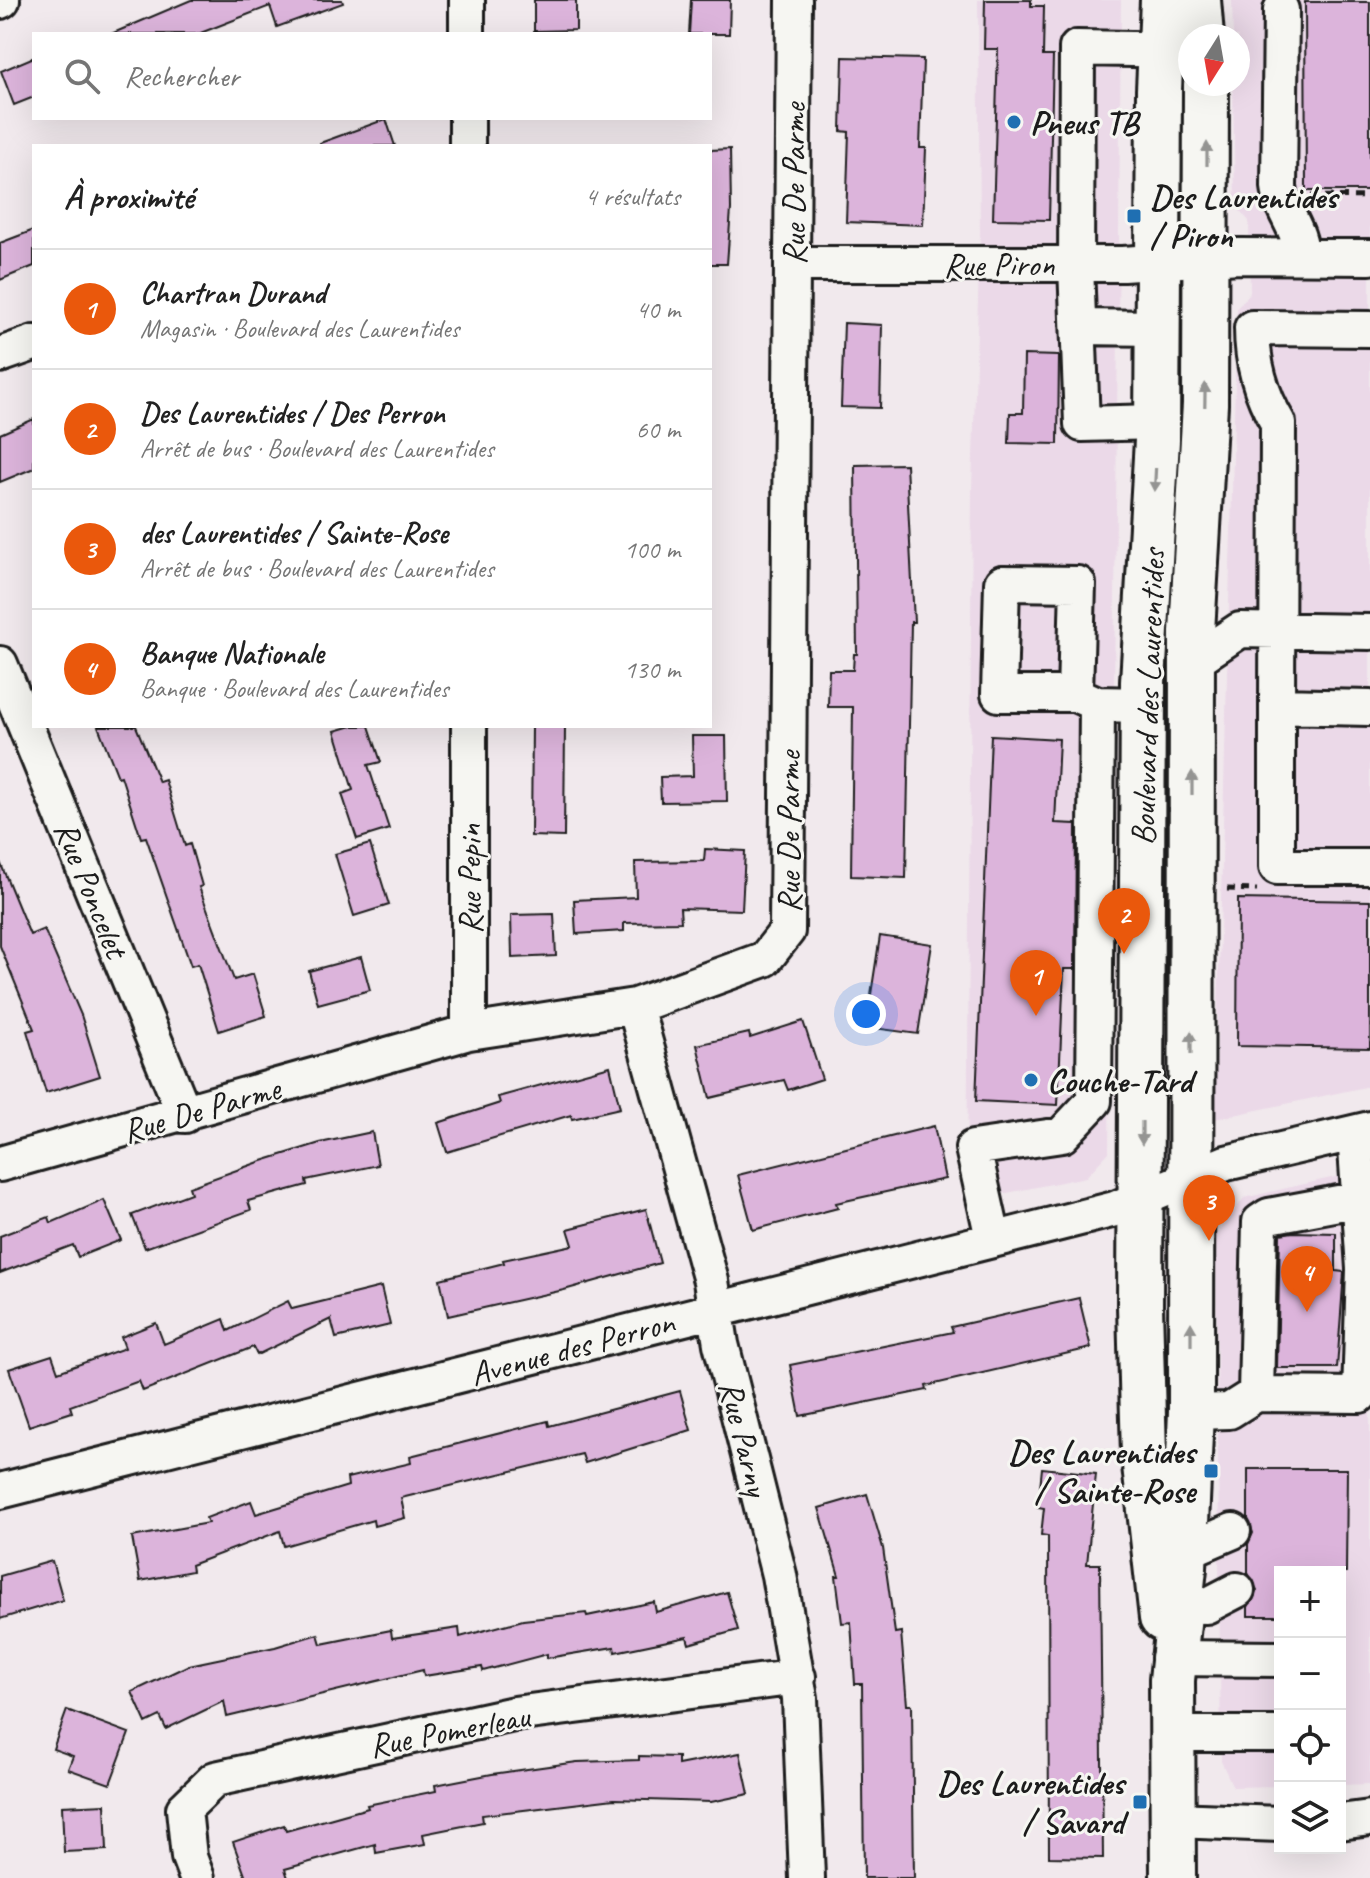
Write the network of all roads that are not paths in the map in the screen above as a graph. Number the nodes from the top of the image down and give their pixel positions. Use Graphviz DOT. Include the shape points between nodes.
graph roads {
  1 [pos="467,0"];
  2 [pos="794,0"];
  3 [pos="1163,0"];
  4 [pos="1198,0"];
  5 [pos="1281,10"];
  6 [pos="1200,24"];
  7 [pos="467,32"];
  8 [pos="1175,50"];
  9 [pos="1206,96"];
  10 [pos="467,120"];
  11 [pos="467,144"];
  12 [pos="1301,256"];
  13 [pos="1370,257"];
  14 [pos="1206,260"];
  15 [pos="1158,262"];
  16 [pos="792,264"];
  17 [pos="1076,265"];
  18 [pos="1079,327"];
  19 [pos="1158,328"];
  20 [pos="1370,329"];
  21 [pos="32,344"];
  22 [pos="0,355"];
  23 [pos="1157,422"];
  24 [pos="1194,584"];
  25 [pos="1240,630"];
  26 [pos="1277,631"];
  27 [pos="1370,632"];
  28 [pos="1192,662"];
  29 [pos="0,664"];
  30 [pos="1143,705"];
  31 [pos="1277,706"];
  32 [pos="1370,708"];
  33 [pos="469,728"];
  34 [pos="1370,867"];
  35 [pos="1141,989"];
  36 [pos="1095,990"];
  37 [pos="635,1006"];
  38 [pos="469,1032"];
  39 [pos="185,1115"];
  40 [pos="1362,1131"];
  41 [pos="0,1164"];
  42 [pos="1191,1177"];
  43 [pos="1142,1198"];
  44 [pos="1360,1199"];
  45 [pos="993,1238"];
  46 [pos="715,1310"];
  47 [pos="1256,1394"];
  48 [pos="1191,1412"];
  49 [pos="0,1491"];
  50 [pos="1233,1531"];
  51 [pos="1168,1550"];
  52 [pos="1237,1590"];
  53 [pos="1170,1606"];
  54 [pos="1274,1659"];
  55 [pos="1172,1665"];
  56 [pos="798,1677"];
  57 [pos="1172,1734"];
  58 [pos="1274,1734"];
  59 [pos="1370,1818"];
  60 [pos="1173,1820"];
  61 [pos="1346,1821"];
  62 [pos="1274,1824"];
  63 [pos="197,1878"];
  64 [pos="807,1878"];
  65 [pos="1173,1878"];
  1 -- 7 [label="street"];
  2 -- 16 [label="street, Rue De Parme"];
  3 -- 8 [label="main road, Boulevard des Laurentides"];
  4 -- 6 [label="main road"];
  5 -- 12 [label="street" via="1279,187 1283,207 1300,237"];
  8 -- 15 [label="main road, Boulevard des Laurentides"];
  8 -- 17 [label="street" via="1077,48"];
  14 -- 9 [label="main road, Boulevard des Laurentides, one-way"];
  10 -- 11 [label="street"];
  12 -- 13 [label="street, Rue Piron"];
  12 -- 14 [label="street, Rue Piron"];
  14 -- 15 [label="street, Rue Piron"];
  24 -- 14 [label="main road, Boulevard des Laurentides, one-way"];
  15 -- 17 [label="street, Rue Piron"];
  15 -- 19 [label="main road, Boulevard des Laurentides"];
  16 -- 17 [label="street, Rue Piron"];
  16 -- 37 [label="street, Rue De Parme" via="787,931 765,959"];
  17 -- 18 [label="street"];
  18 -- 19 [label="street"];
  18 -- 23 [label="street" via="1082,424"];
  19 -- 23 [label="main road, Boulevard des Laurentides"];
  20 -- 26 [label="street" via="1252,328 1253,363 1278,423"];
  21 -- 22 [label="street"];
  23 -- 30 [label="main road, Boulevard des Laurentides, one-way"];
  24 -- 25 [label="street"];
  24 -- 28 [label="main road, Boulevard des Laurentides"];
  25 -- 26 [label="street"];
  25 -- 28 [label="street"];
  26 -- 27 [label="street"];
  26 -- 31 [label="street"];
  42 -- 28 [label="main road, Boulevard des Laurentides, one-way"];
  29 -- 39 [label="street, Rue Poncelet"];
  30 -- 35 [label="main road, Boulevard des Laurentides"];
  30 -- 36 [label="street" via="1086,699"];
  31 -- 32 [label="street"];
  31 -- 34 [label="street" via="1277,867"];
  33 -- 38 [label="street, Rue Pepin"];
  35 -- 36 [label="street"];
  35 -- 43 [label="main road, Boulevard des Laurentides, one-way"];
  36 -- 45 [label="street" via="1094,1101 1062,1135 973,1148"];
  37 -- 38 [label="street, Rue De Parme"];
  37 -- 46 [label="street, Rue Parny"];
  38 -- 39 [label="street, Rue De Parme"];
  39 -- 41 [label="street, Rue De Parme"];
  40 -- 42 [label="street, Avenue des Perron" via="1226,1163"];
  40 -- 44 [label="street"];
  42 -- 43 [label="street, Avenue des Perron"];
  48 -- 42 [label="main road, Boulevard des Laurentides, one-way"];
  43 -- 45 [label="street, Avenue des Perron"];
  43 -- 51 [label="main road, Boulevard des Laurentides" via="1141,1402"];
  44 -- 47 [label="street" via="1260,1222"];
  44 -- 47 [label="street" via="1360,1395"];
  45 -- 46 [label="street, Avenue des Perron"];
  46 -- 49 [label="street, Avenue des Perron"];
  46 -- 56 [label="street, Rue Parny"];
  47 -- 48 [label="street" via="1229,1411"];
  48 -- 51 [label="main road, Boulevard des Laurentides"];
  50 -- 51 [label="street"];
  51 -- 53 [label="main road, Boulevard des Laurentides"];
  52 -- 53 [label="street" via="1206,1606"];
  53 -- 55 [label="main road, Boulevard des Laurentides"];
  54 -- 55 [label="street"];
  55 -- 57 [label="main road, Boulevard des Laurentides"];
  56 -- 63 [label="street, Rue Pomerleau" via="514,1714 215,1779 184,1809"];
  56 -- 64 [label="street, Rue Parny"];
  57 -- 58 [label="street"];
  57 -- 60 [label="main road, Boulevard des Laurentides"];
  59 -- 61 [label="street"];
  60 -- 62 [label="street"];
  60 -- 65 [label="main road, Boulevard des Laurentides"];
}
